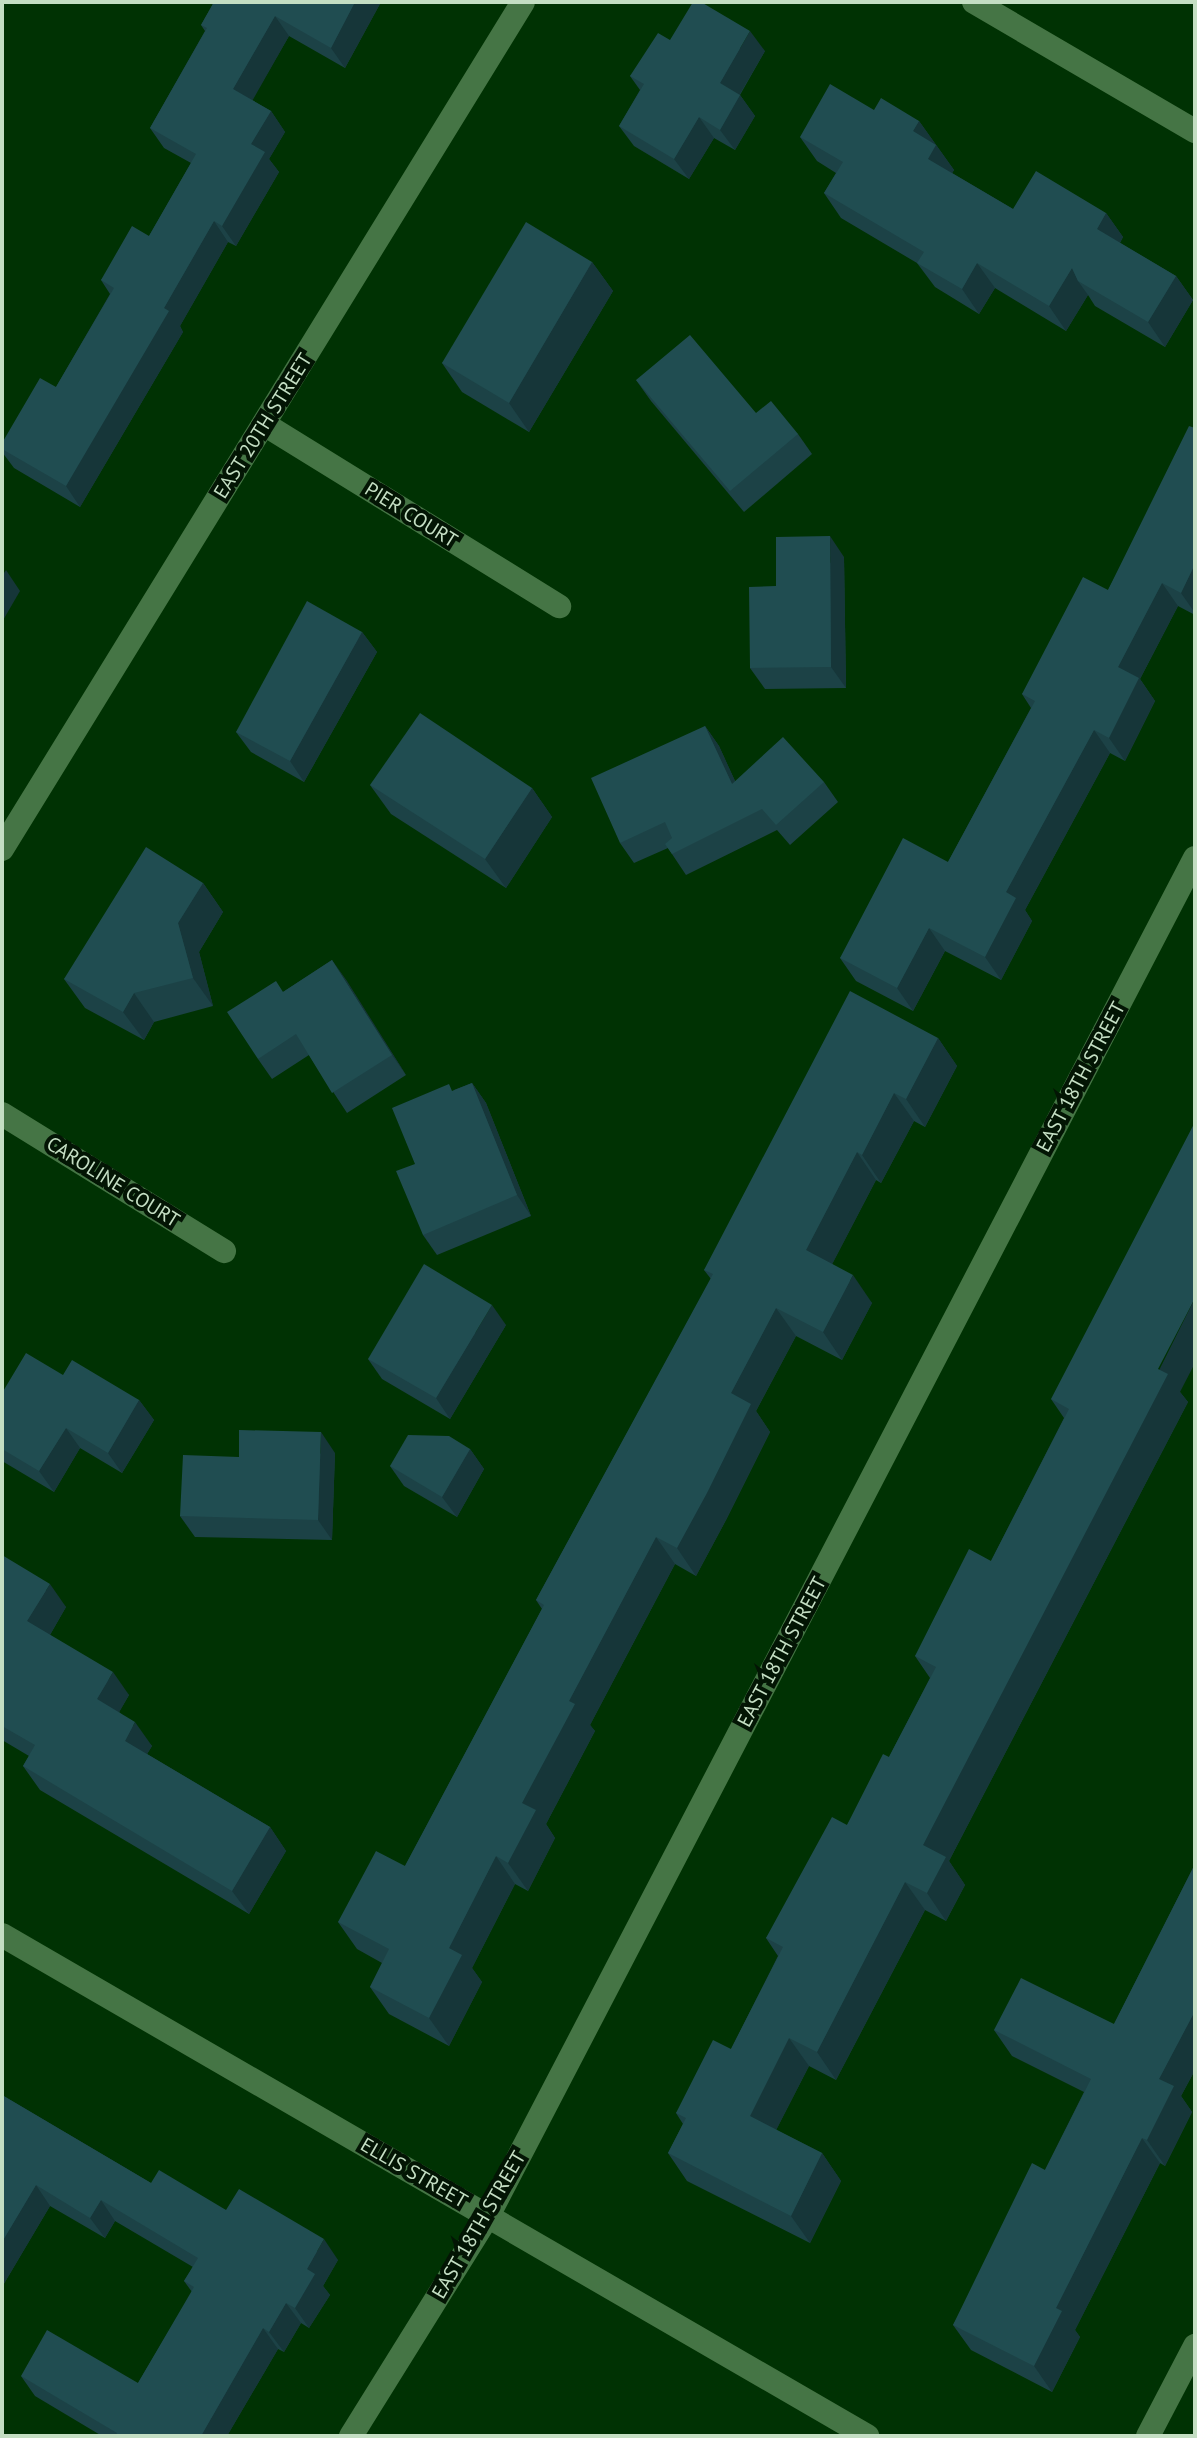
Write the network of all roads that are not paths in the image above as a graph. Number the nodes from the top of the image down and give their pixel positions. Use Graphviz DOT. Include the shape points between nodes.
graph roads {
  1 [pos="523,2"];
  2 [pos="974,2"];
  3 [pos="1195,131"];
  4 [pos="264,424"];
  5 [pos="559,606"];
  6 [pos="2,849"];
  7 [pos="1195,858"];
  8 [pos="2,1114"];
  9 [pos="224,1251"];
  10 [pos="2,1935"];
  11 [pos="488,2216"];
  12 [pos="1195,2346"];
  13 [pos="351,2436"];
  14 [pos="867,2436"];
  15 [pos="1148,2436"];
  1 -- 4 [label="street, EAST 20TH STREET"];
  2 -- 3 [label="street"];
  4 -- 5 [label="street, PIER COURT"];
  4 -- 6 [label="street, EAST 20TH STREET"];
  7 -- 11 [label="street, EAST 18TH STREET"];
  8 -- 9 [label="street, CAROLINE COURT"];
  10 -- 11 [label="street, ELLIS STREET"];
  11 -- 13 [label="street, EAST 18TH STREET"];
  11 -- 14 [label="street, ELLIS STREET"];
  12 -- 15 [label="street"];
}
